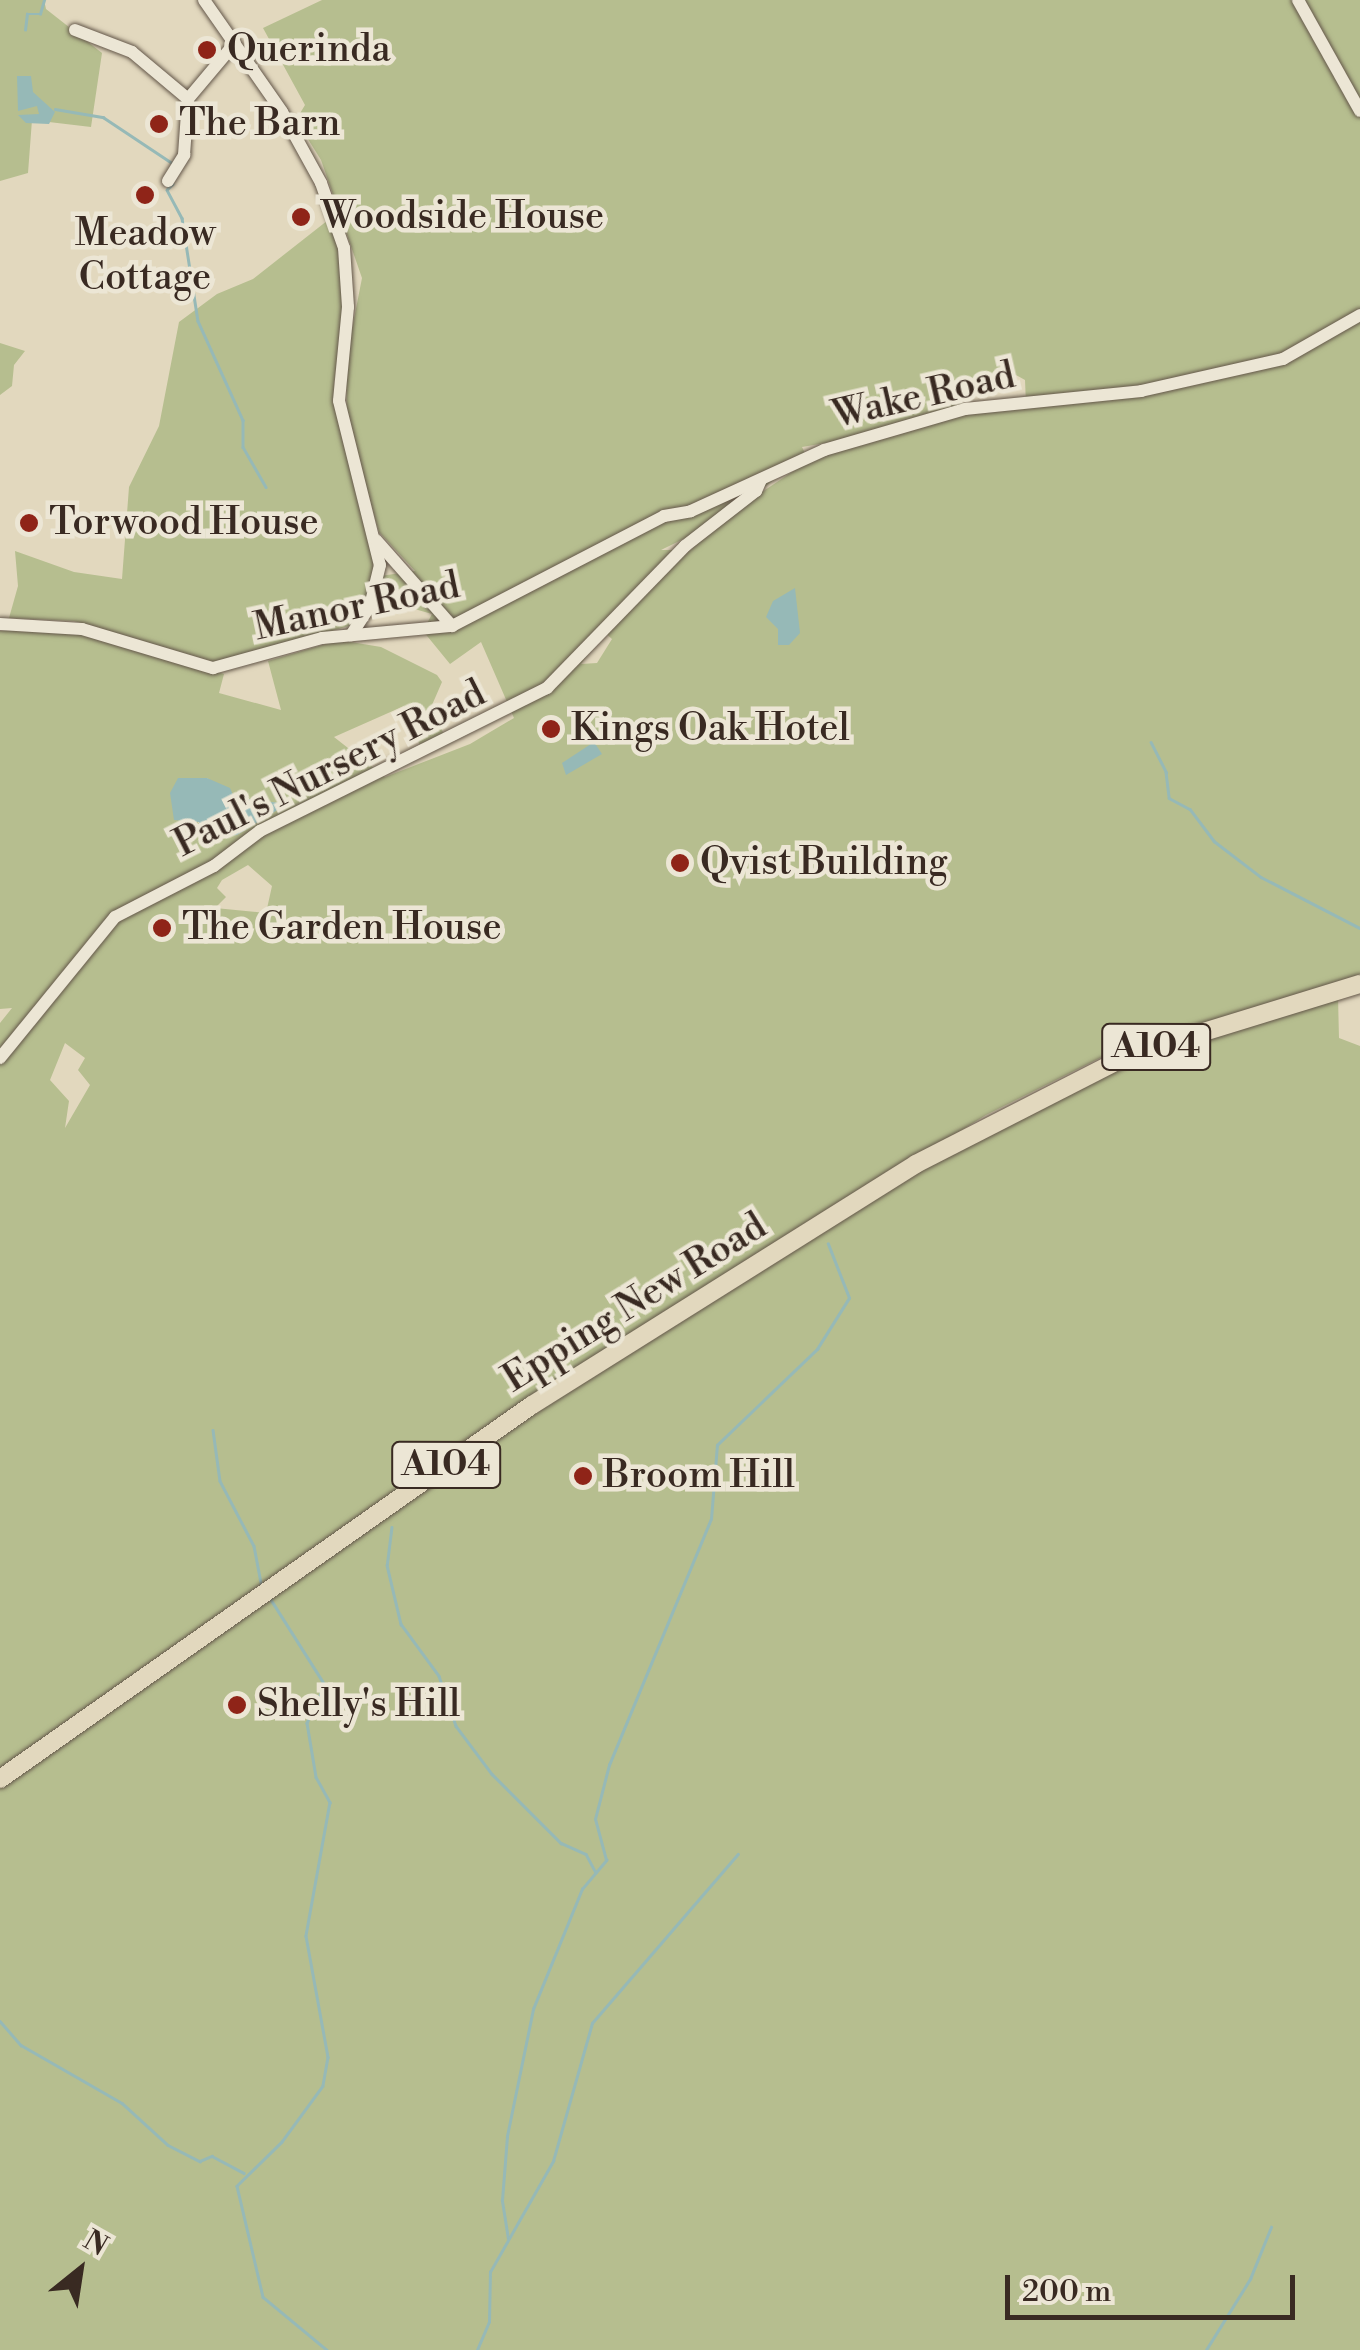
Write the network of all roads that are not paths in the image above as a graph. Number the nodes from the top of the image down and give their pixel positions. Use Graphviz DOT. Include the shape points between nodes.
graph roads {
  1 [pos="204,0"];
  2 [pos="1298,0"];
  3 [pos="74,30"];
  4 [pos="236,44"];
  5 [pos="188,99"];
  6 [pos="1360,111"];
  7 [pos="168,182"];
  8 [pos="1360,315"];
  9 [pos="761,480"];
  10 [pos="376,540"];
  11 [pos="611,623"];
  12 [pos="0,624"];
  13 [pos="452,626"];
  14 [pos="351,635"];
  15 [pos="1360,984"];
  16 [pos="0,1058"];
  17 [pos="0,1780"];
  1 -- 4 [label="street"];
  2 -- 6 [label="street"];
  3 -- 5 [label="street" via="132,52"];
  4 -- 5 [label="street"];
  4 -- 10 [label="street" via="282,112 337,219 349,284 339,401"];
  5 -- 7 [label="street" via="178,165"];
  8 -- 9 [label="street, Wake Road" via="1283,358 1141,391 965,410 824,450"];
  9 -- 11 [label="street, Wake Road"];
  9 -- 13 [label="street, Manor Road" via="664,516"];
  10 -- 13 [label="street"];
  10 -- 14 [label="street" via="375,592"];
  11 -- 16 [label="street, Paul's Nursery Road" via="547,688 521,704 260,831 214,866 115,917"];
  12 -- 14 [label="street, Manor Road" via="82,629 213,668"];
  13 -- 14 [label="street, Manor Road"];
  15 -- 17 [label="main road, Epping New Road / A104" via="1129,1055 916,1164 532,1405"];
}
